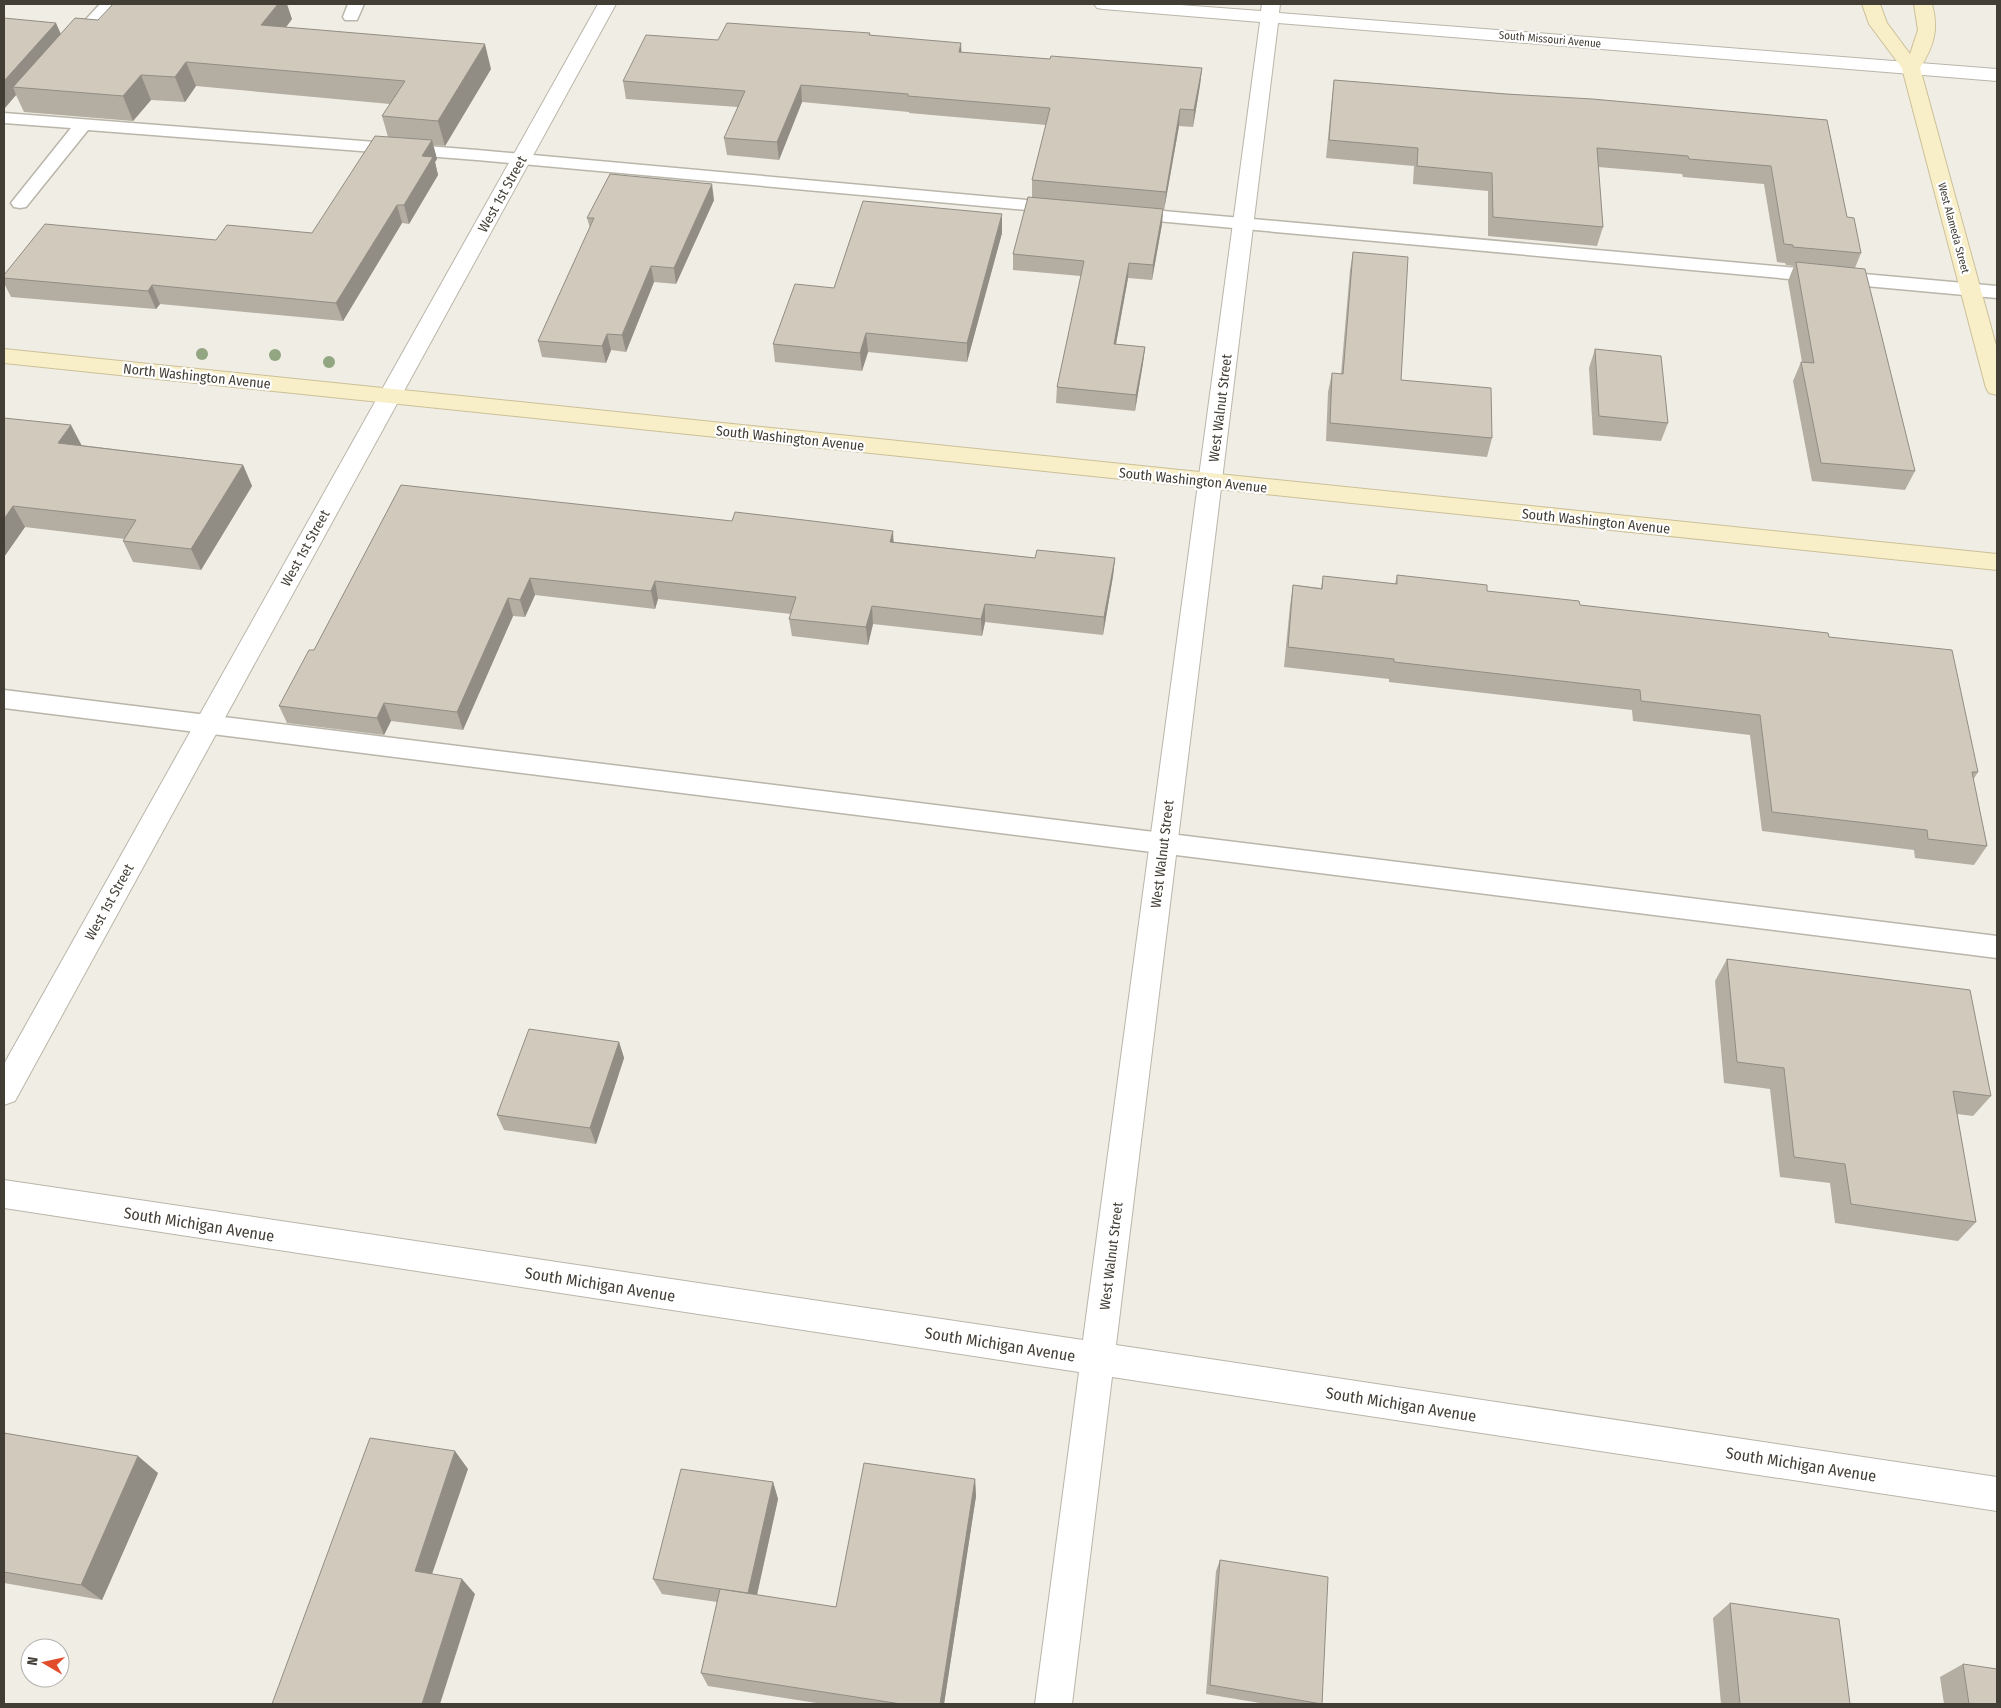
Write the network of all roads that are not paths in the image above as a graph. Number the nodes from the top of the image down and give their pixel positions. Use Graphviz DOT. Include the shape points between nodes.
graph roads {
  1 [pos="109,4"];
  2 [pos="607,4"];
  3 [pos="1103,4"];
  4 [pos="1871,4"];
  5 [pos="1923,4"];
  6 [pos="1270,10"];
  7 [pos="58,61"];
  8 [pos="1911,68"];
  9 [pos="1997,75"];
  10 [pos="20,104"];
  11 [pos="6,118"];
  12 [pos="84,124"];
  13 [pos="521,159"];
  14 [pos="20,203"];
  15 [pos="1075,209"];
  16 [pos="1115,213"];
  17 [pos="1243,224"];
  18 [pos="1971,290"];
  19 [pos="1997,292"];
  20 [pos="4,356"];
  21 [pos="1997,388"];
  22 [pos="389,396"];
  23 [pos="1210,482"];
  24 [pos="1997,562"];
  25 [pos="4,699"];
  26 [pos="208,725"];
  27 [pos="1163,844"];
  28 [pos="1997,947"];
  29 [pos="4,1092"];
  30 [pos="4,1194"];
  31 [pos="1098,1359"];
  32 [pos="1997,1494"];
  33 [pos="1054,1704"];
  1 -- 7 [label="lane"];
  2 -- 13 [label="street, West 1st Street"];
  3 -- 6 [label="street, South Missouri Avenue"];
  4 -- 8 [label="street, West Alameda Street" via="1878,24"];
  5 -- 8 [label="street" via="1928,34"];
  6 -- 8 [label="street, South Missouri Avenue"];
  6 -- 17 [label="street, West Walnut Street"];
  8 -- 9 [label="street, South Missouri Avenue"];
  8 -- 18 [label="street, West Alameda Street"];
  10 -- 11 [label="lane"];
  11 -- 12 [label="lane"];
  12 -- 13 [label="lane"];
  12 -- 14 [label="lane"];
  13 -- 15 [label="lane"];
  13 -- 22 [label="street, West 1st Street"];
  16 -- 17 [label="lane"];
  17 -- 18 [label="lane"];
  17 -- 23 [label="street, West Walnut Street"];
  18 -- 19 [label="lane"];
  18 -- 21 [label="street, West Alameda Street"];
  20 -- 22 [label="street, North Washington Avenue"];
  22 -- 23 [label="street, South Washington Avenue"];
  22 -- 26 [label="street, West 1st Street"];
  23 -- 24 [label="street, South Washington Avenue"];
  23 -- 27 [label="street, West Walnut Street"];
  25 -- 26 [label="lane"];
  26 -- 27 [label="lane"];
  26 -- 29 [label="street, West 1st Street"];
  27 -- 28 [label="lane"];
  27 -- 31 [label="street, West Walnut Street"];
  30 -- 31 [label="street, South Michigan Avenue"];
  31 -- 32 [label="street, South Michigan Avenue"];
  31 -- 33 [label="street, West Walnut Street"];
}
